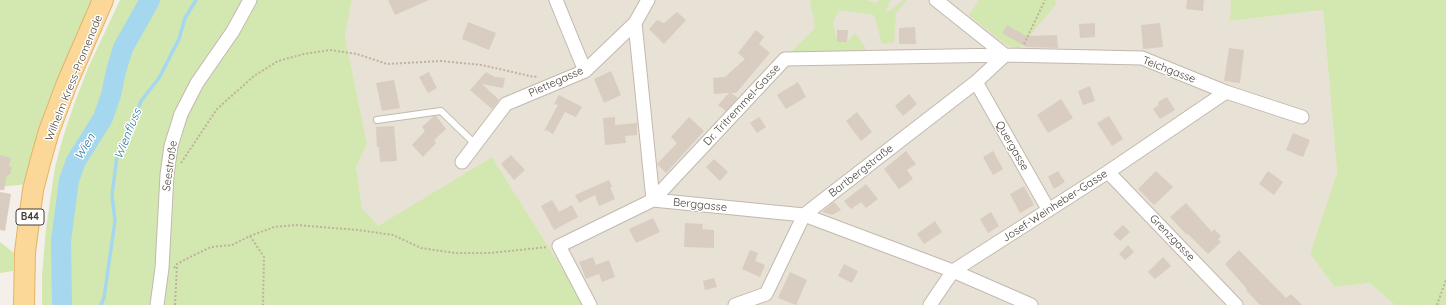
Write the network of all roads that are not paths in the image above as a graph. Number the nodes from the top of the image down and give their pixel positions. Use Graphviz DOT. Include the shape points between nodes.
graph roads {
  1 [pos="103,0"];
  2 [pos="250,0"];
  3 [pos="556,0"];
  4 [pos="648,0"];
  5 [pos="936,0"];
  6 [pos="634,23"];
  7 [pos="1005,55"];
  8 [pos="585,71"];
  9 [pos="976,82"];
  10 [pos="1226,92"];
  11 [pos="1302,117"];
  12 [pos="377,120"];
  13 [pos="475,144"];
  14 [pos="462,162"];
  15 [pos="1108,172"];
  16 [pos="653,200"];
  17 [pos="1048,209"];
  18 [pos="804,215"];
  19 [pos="953,271"];
  20 [pos="24,305"];
  21 [pos="157,305"];
  22 [pos="590,305"];
  23 [pos="736,305"];
  24 [pos="930,305"];
  25 [pos="1031,305"];
  26 [pos="1236,305"];
  1 -- 20 [label="main road, B44" via="67,83 40,159 25,252"];
  2 -- 21 [label="street, Seestraße" via="233,31 197,83 181,114 171,146"];
  3 -- 8 [label="street"];
  4 -- 6 [label="street, Piettegasse"];
  5 -- 7 [label="street"];
  6 -- 8 [label="street, Piettegasse"];
  6 -- 16 [label="street"];
  7 -- 9 [label="street, Bartbergstraße"];
  7 -- 10 [label="street, Teichgasse" via="1142,58"];
  7 -- 16 [label="street, Dr. Tritremmel-Gasse" via="785,59"];
  8 -- 13 [label="street, Piettegasse" via="506,104"];
  9 -- 17 [label="street, Quergasse"];
  9 -- 18 [label="street, Bartbergstraße"];
  10 -- 11 [label="street, Teichgasse"];
  10 -- 15 [label="street, Josef-Weinheber-Gasse"];
  12 -- 13 [label="lane" via="440,111"];
  13 -- 14 [label="street, Piettegasse"];
  15 -- 17 [label="street, Josef-Weinheber-Gasse"];
  15 -- 26 [label="street, Grenzgasse"];
  16 -- 18 [label="street, Berggasse"];
  16 -- 22 [label="street, Dr. Tritremmel-Gasse" via="559,246"];
  17 -- 19 [label="street, Josef-Weinheber-Gasse"];
  18 -- 19 [label="street"];
  18 -- 23 [label="street" via="766,294"];
  19 -- 24 [label="street"];
  19 -- 25 [label="street"];
}
